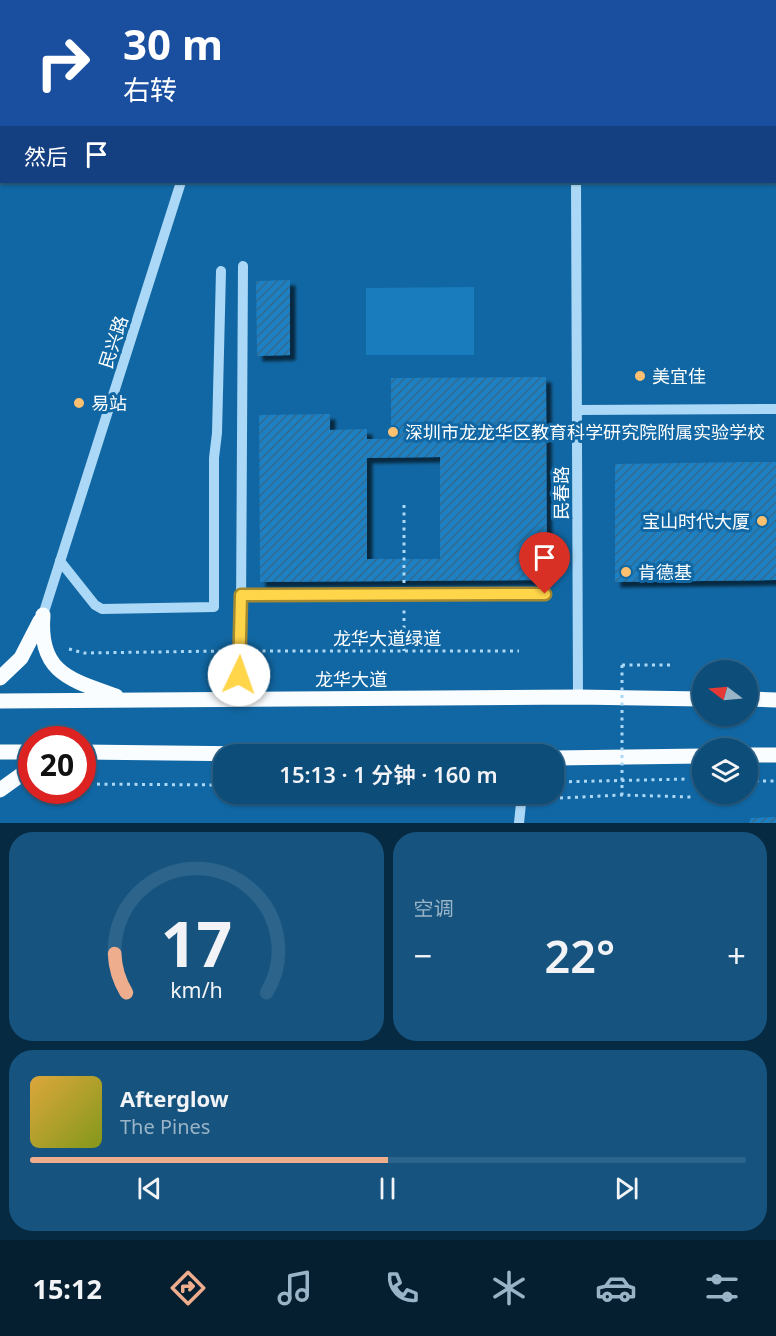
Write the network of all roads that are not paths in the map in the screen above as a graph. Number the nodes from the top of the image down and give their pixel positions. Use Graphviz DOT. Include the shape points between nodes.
graph roads {
  1 [pos="181,183"];
  2 [pos="576,183"];
  3 [pos="243,266"];
  4 [pos="221,271"];
  5 [pos="776,409"];
  6 [pos="577,410"];
  7 [pos="60,561"];
  8 [pos="545,594"];
  9 [pos="241,595"];
  10 [pos="43,615"];
  11 [pos="0,678"];
  12 [pos="578,697"];
  13 [pos="238,699"];
  14 [pos="692,699"];
  15 [pos="758,699"];
  16 [pos="124,700"];
  17 [pos="776,700"];
  18 [pos="0,701"];
  19 [pos="0,752"];
  20 [pos="18,752"];
  21 [pos="96,752"];
  22 [pos="213,754"];
  23 [pos="776,754"];
  24 [pos="758,755"];
  25 [pos="692,756"];
  26 [pos="564,758"];
  27 [pos="18,777"];
  28 [pos="0,790"];
  29 [pos="521,804"];
  30 [pos="519,823"];
  1 -- 7 [label="street, 民兴路"];
  2 -- 6 [label="street, 民春路"];
  3 -- 9 [label="street"];
  4 -- 7 [label="street" via="214,458 214,607 102,609"];
  5 -- 6 [label="street"];
  6 -- 12 [label="street, 民春路"];
  7 -- 10 [label="street, 民兴路"];
  8 -- 9 [label="street"];
  9 -- 13 [label="street"];
  10 -- 11 [label="main road" via="21,658"];
  10 -- 16 [label="main road" via="45,646 56,666 70,679"];
  12 -- 13 [label="main road, 龙华大道"];
  12 -- 14 [label="main road, 龙华大道"];
  13 -- 16 [label="main road, 龙华大道"];
  15 -- 17 [label="main road"];
  16 -- 18 [label="main road, 龙华大道"];
  19 -- 20 [label="main road"];
  21 -- 22 [label="main road"];
  23 -- 24 [label="main road"];
  25 -- 26 [label="main road"];
  27 -- 28 [label="main road"];
  29 -- 30 [label="street"];
}
